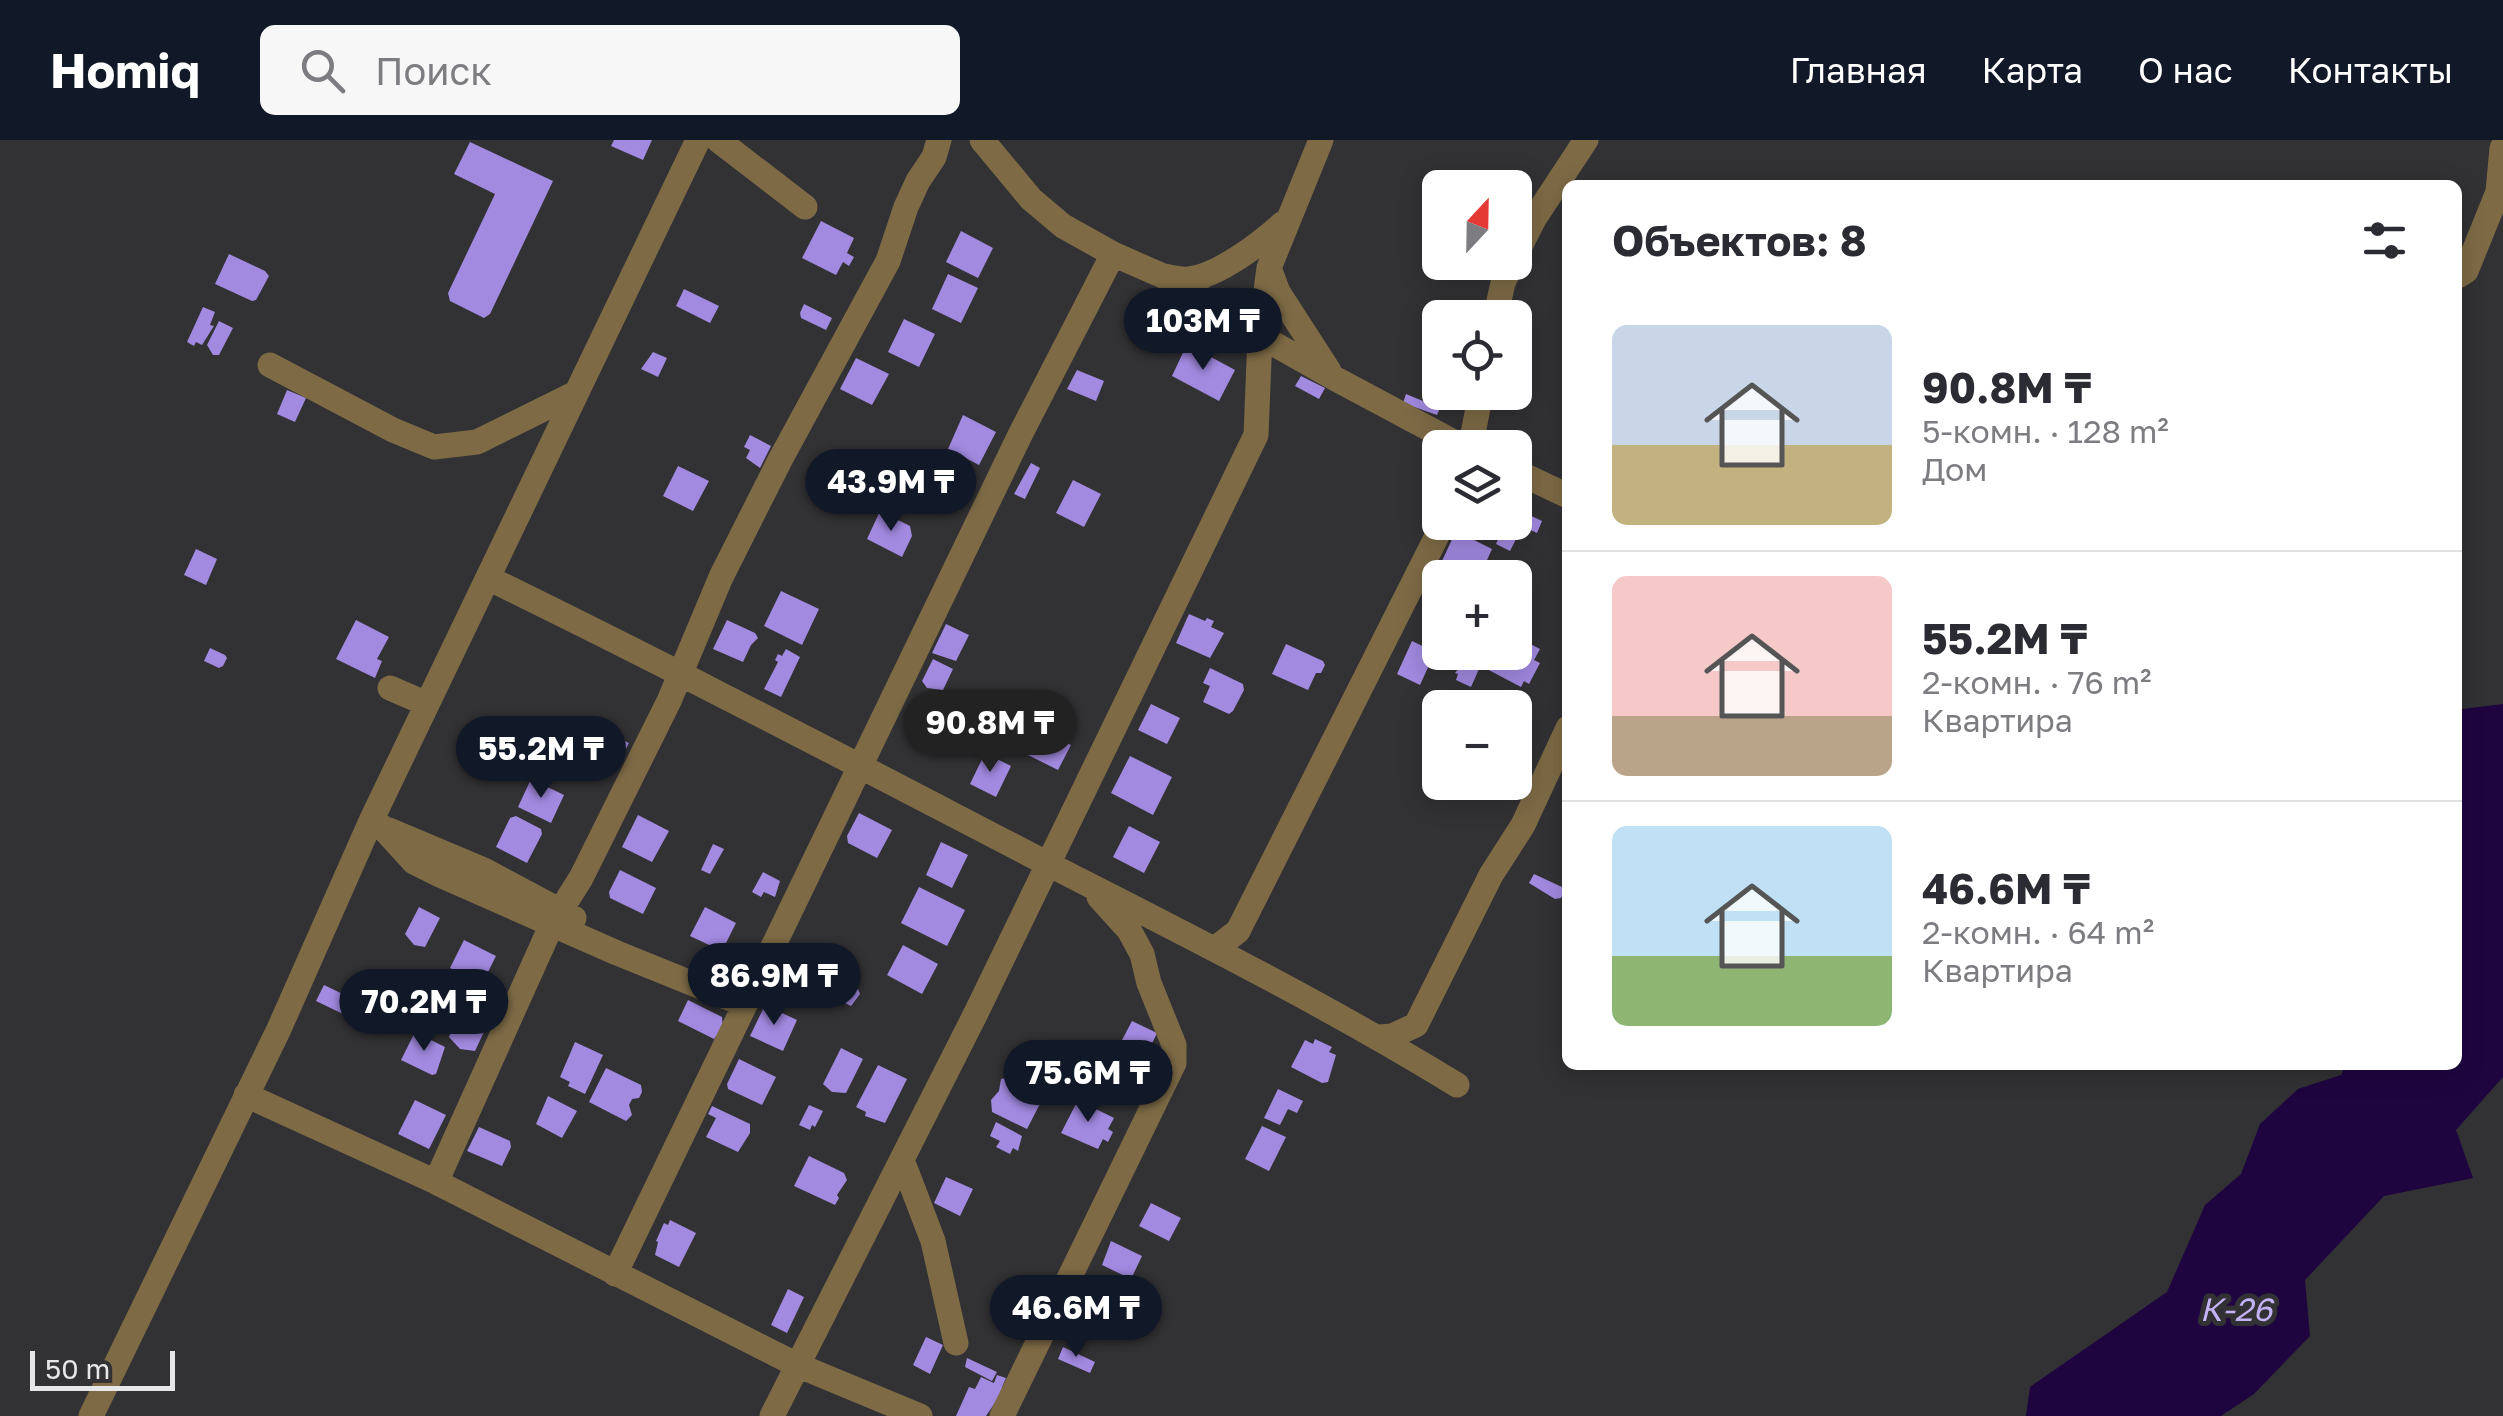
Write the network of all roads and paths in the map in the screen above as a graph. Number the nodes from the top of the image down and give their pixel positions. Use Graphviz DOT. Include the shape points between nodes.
graph roads {
  1 [pos="698,140"];
  2 [pos="718,140"];
  3 [pos="940,140"];
  4 [pos="982,140"];
  5 [pos="1321,140"];
  6 [pos="1586,140"];
  7 [pos="2498,140"];
  8 [pos="2502,148"];
  9 [pos="804,207"];
  10 [pos="1286,220"];
  11 [pos="1532,223"];
  12 [pos="1113,254"];
  13 [pos="1269,268"];
  14 [pos="2462,274"];
  15 [pos="1164,276"];
  16 [pos="1260,336"];
  17 [pos="270,365"];
  18 [pos="1334,378"];
  19 [pos="576,393"];
  20 [pos="1431,430"];
  21 [pos="1532,480"];
  22 [pos="1562,493"];
  23 [pos="1435,540"];
  24 [pos="488,578"];
  25 [pos="681,672"];
  26 [pos="390,688"];
  27 [pos="427,704"];
  28 [pos="1562,741"];
  29 [pos="860,764"];
  30 [pos="377,824"];
  31 [pos="1047,863"];
  32 [pos="1085,882"];
  33 [pos="556,917"];
  34 [pos="1216,948"];
  35 [pos="743,1004"];
  36 [pos="1379,1037"];
  37 [pos="1457,1085"];
  38 [pos="246,1095"];
  39 [pos="902,1160"];
  40 [pos="436,1182"];
  41 [pos="615,1274"];
  42 [pos="956,1343"];
  43 [pos="797,1364"];
  44 [pos="91,1416"];
  45 [pos="772,1416"];
  46 [pos="920,1416"];
  47 [pos="1002,1416"];
  1 -- 19 [label="street" via="626,316"];
  2 -- 9 [label="street"];
  3 -- 25 [label="street" via="888,261 730,560"];
  4 -- 12 [label="street" via="1032,200"];
  5 -- 10 [label="street"];
  6 -- 11 [label="street"];
  7 -- 8 [label="street"];
  8 -- 14 [label="street" via="2498,192"];
  10 -- 13 [label="street"];
  10 -- 15 [label="street" via="1219,267 1188,279"];
  12 -- 15 [label="street"];
  12 -- 29 [label="street"];
  13 -- 16 [label="street"];
  13 -- 18 [label="street"];
  15 -- 16 [label="street"];
  16 -- 18 [label="street"];
  16 -- 31 [label="street" via="1256,435"];
  17 -- 19 [label="street" via="434,447 476,442"];
  18 -- 20 [label="street"];
  19 -- 24 [label="street"];
  21 -- 22 [label="street"];
  23 -- 34 [label="street" via="1238,931"];
  24 -- 25 [label="street"];
  24 -- 27 [label="street"];
  25 -- 29 [label="street"];
  25 -- 33 [label="street"];
  26 -- 27 [label="street"];
  27 -- 30 [label="street"];
  28 -- 36 [label="street" via="1416,1026"];
  29 -- 31 [label="street"];
  29 -- 35 [label="street"];
  30 -- 33 [label="street" via="414,862"];
  30 -- 38 [label="street"];
  31 -- 32 [label="street"];
  31 -- 39 [label="street"];
  32 -- 34 [label="street"];
  32 -- 47 [label="street" via="1142,954 1174,1045 1174,1063"];
  33 -- 35 [label="street" via="647,965"];
  33 -- 40 [label="street"];
  34 -- 36 [label="street"];
  35 -- 41 [label="street"];
  36 -- 37 [label="street"];
  38 -- 40 [label="street"];
  38 -- 44 [label="street"];
  39 -- 42 [label="street" via="933,1241"];
  39 -- 43 [label="street"];
  40 -- 41 [label="street"];
  41 -- 43 [label="street"];
  43 -- 45 [label="street"];
  43 -- 46 [label="street"];
}
